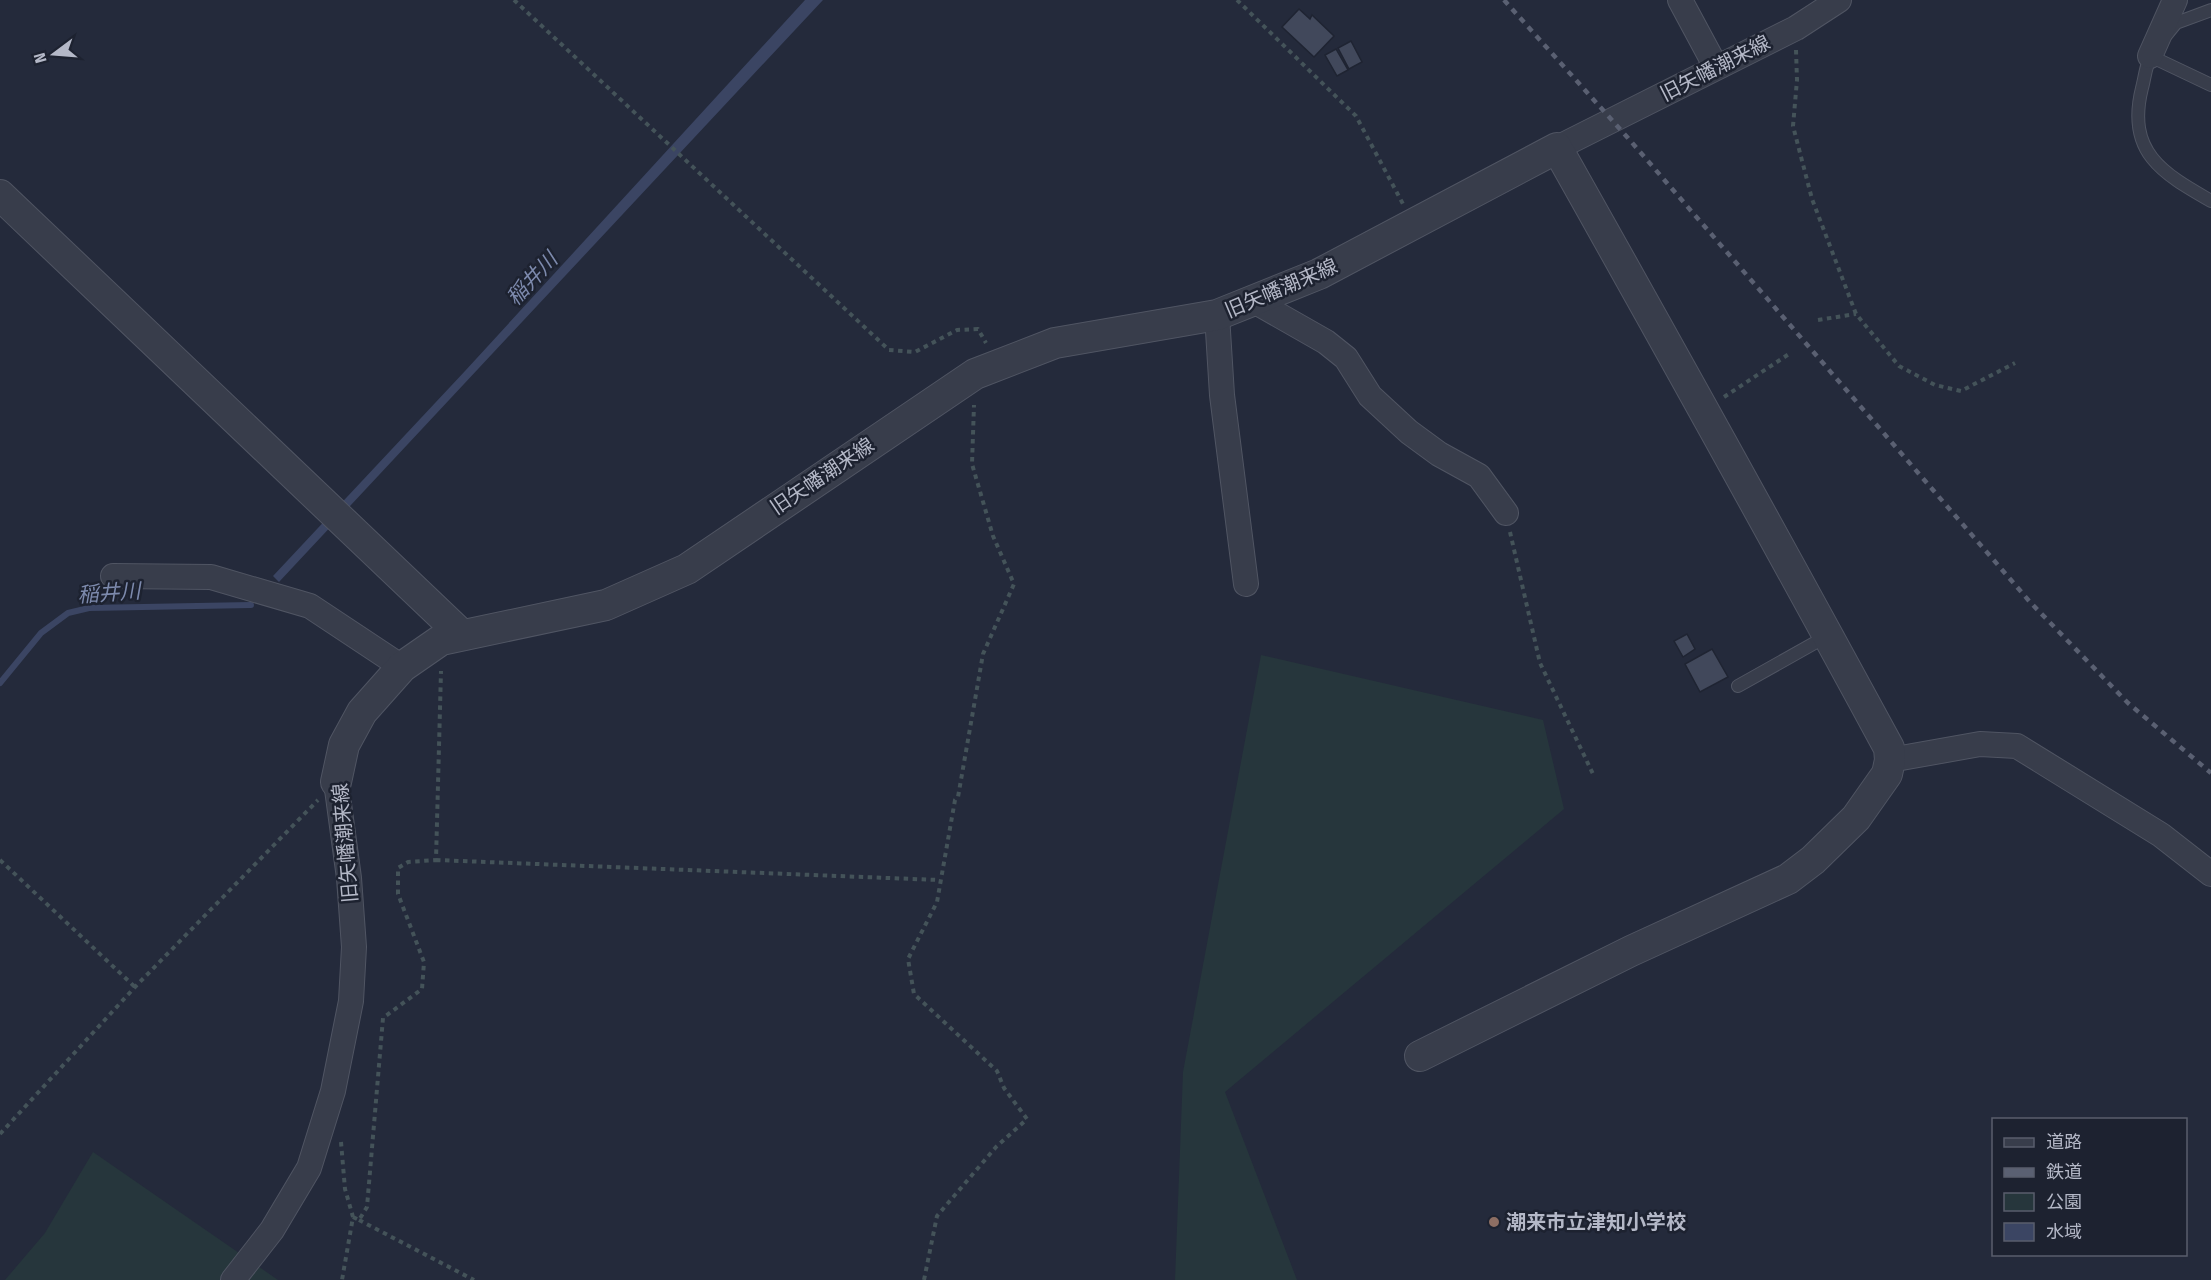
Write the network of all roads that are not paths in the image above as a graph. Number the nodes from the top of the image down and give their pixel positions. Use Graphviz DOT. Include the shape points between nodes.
graph roads {
  1 [pos="1680,0"];
  2 [pos="1839,0"];
  3 [pos="2175,0"];
  4 [pos="2211,10"];
  5 [pos="2150,56"];
  6 [pos="1716,67"];
  7 [pos="2211,85"];
  8 [pos="1557,148"];
  9 [pos="0,195"];
  10 [pos="2211,201"];
  11 [pos="1254,301"];
  12 [pos="1217,315"];
  13 [pos="1506,513"];
  14 [pos="113,576"];
  15 [pos="1246,584"];
  16 [pos="1828,635"];
  17 [pos="451,637"];
  18 [pos="402,667"];
  19 [pos="1738,686"];
  20 [pos="1890,760"];
  21 [pos="336,782"];
  22 [pos="2211,874"];
  23 [pos="1420,1056"];
  24 [pos="233,1280"];
  1 -- 6 [label="street"];
  2 -- 6 [label="street, 旧矢幡潮来線" via="1796,28"];
  3 -- 5 [label="street"];
  4 -- 5 [label="lane" via="2176,23"];
  5 -- 7 [label="lane"];
  5 -- 10 [label="lane" via="2138,103 2140,132 2148,156 2172,179"];
  6 -- 8 [label="street, 旧矢幡潮来線"];
  8 -- 11 [label="street, 旧矢幡潮来線" via="1319,274"];
  8 -- 16 [label="street"];
  9 -- 17 [label="street" via="336,514"];
  11 -- 12 [label="street, 旧矢幡潮来線"];
  11 -- 13 [label="street" via="1326,342 1346,358 1370,396 1409,432 1479,476"];
  12 -- 15 [label="street" via="1222,395"];
  12 -- 17 [label="street, 旧矢幡潮来線" via="1055,343 987,369 687,568 606,604"];
  14 -- 18 [label="street" via="212,577 310,606"];
  16 -- 19 [label="lane"];
  16 -- 20 [label="street" via="1889,748"];
  17 -- 18 [label="street, 旧矢幡潮来線"];
  18 -- 21 [label="street, 旧矢幡潮来線" via="362,712 344,745"];
  20 -- 22 [label="street" via="1980,744 2017,746 2161,835"];
  20 -- 23 [label="street" via="1887,774 1856,818 1788,879 1631,951"];
  21 -- 24 [label="street, 旧矢幡潮来線" via="354,947 351,1001 333,1091 309,1168 273,1230"];
}
